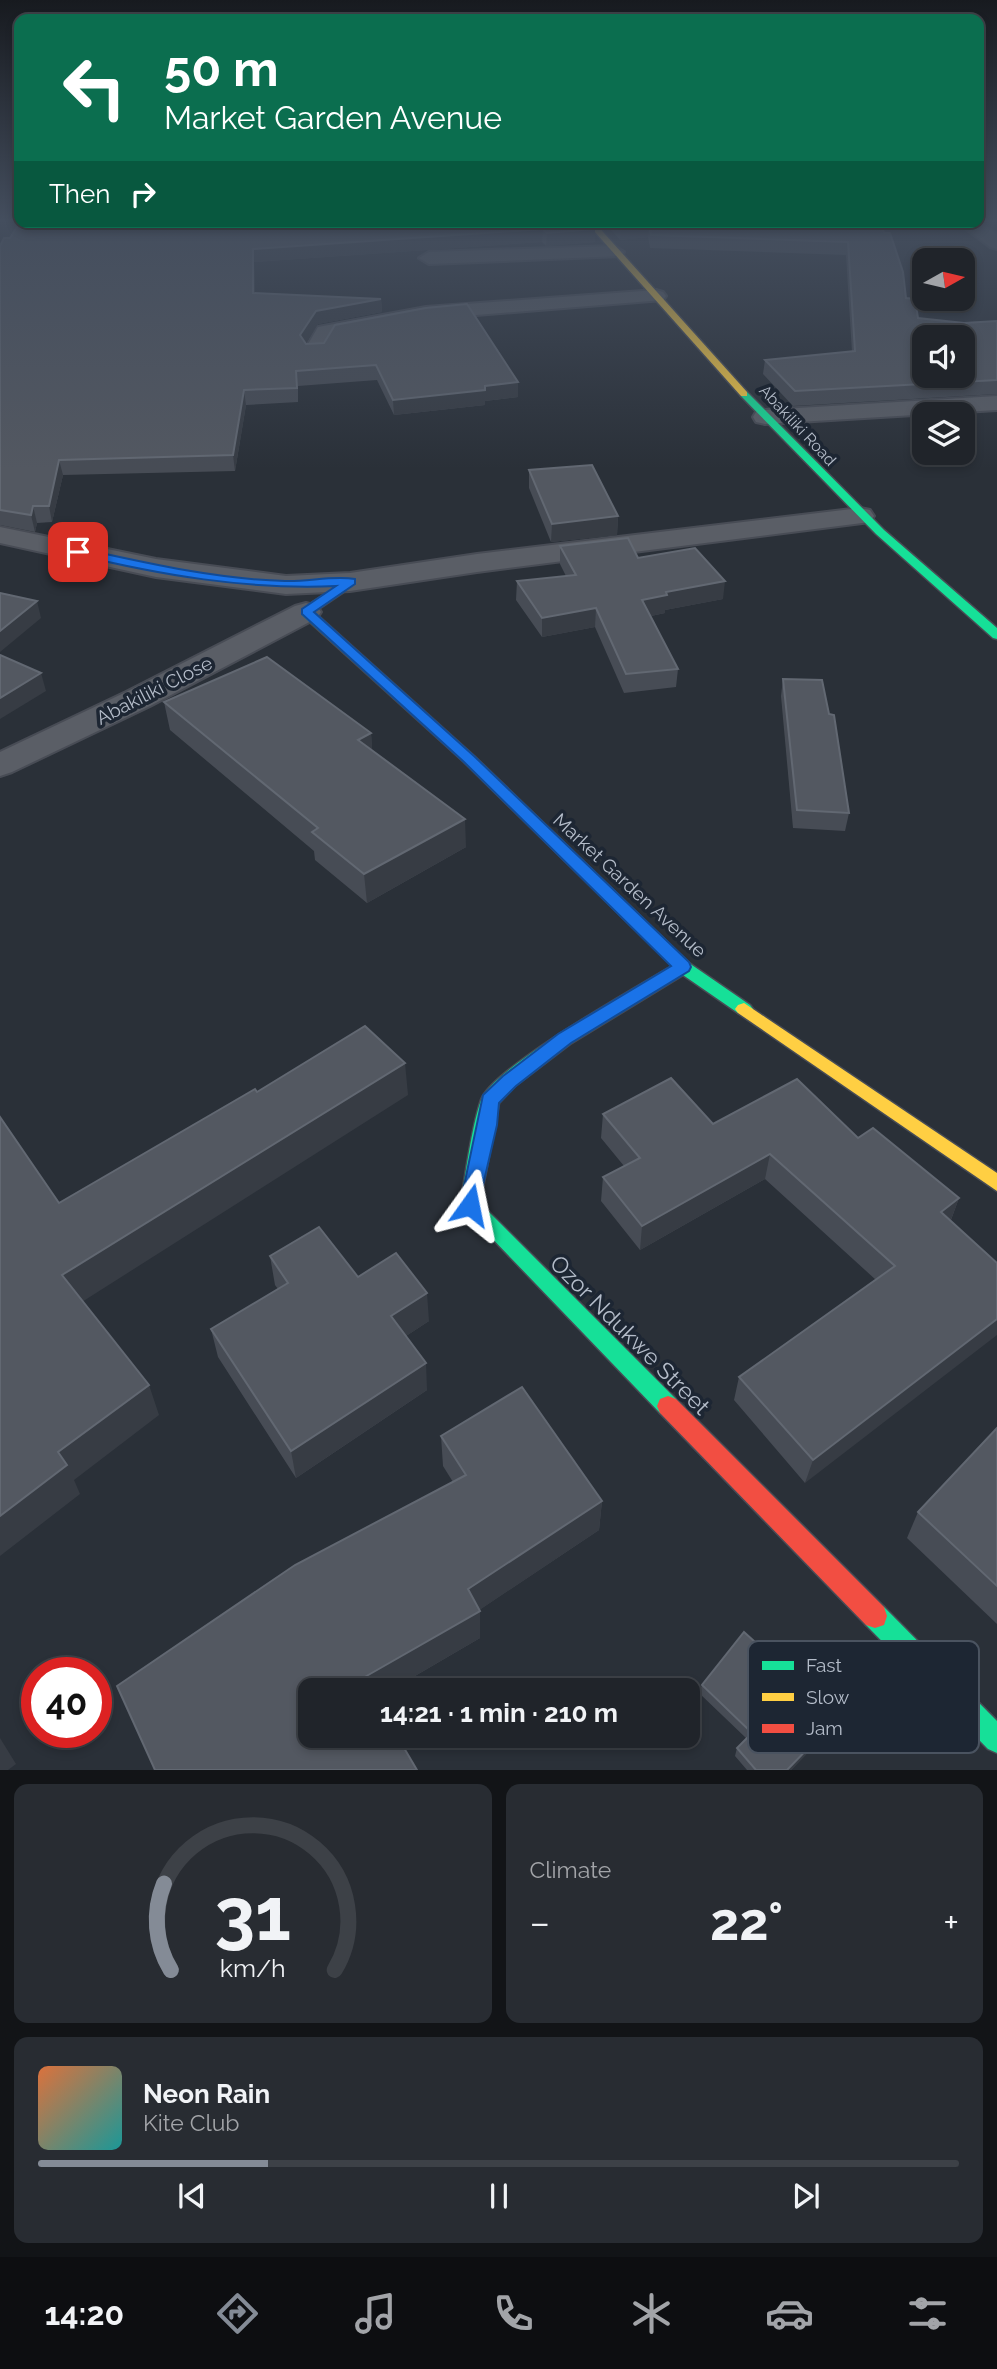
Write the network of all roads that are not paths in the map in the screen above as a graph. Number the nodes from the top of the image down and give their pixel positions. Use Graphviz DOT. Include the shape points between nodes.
graph roads {
  1 [pos="553,304"];
  2 [pos="663,304"];
  3 [pos="315,351"];
  4 [pos="997,403"];
  5 [pos="765,417"];
  6 [pos="860,516"];
  7 [pos="0,535"];
  8 [pos="351,582"];
  9 [pos="306,611"];
  10 [pos="997,635"];
  11 [pos="0,765"];
  12 [pos="683,967"];
  13 [pos="997,1183"];
  14 [pos="899,1641"];
  15 [pos="979,1722"];
  16 [pos="997,1740"];
  1 -- 3 [label="street" via="426,313 326,332"];
  2 -- 5 [label="street, Abakiliki Road"];
  4 -- 5 [label="street"];
  5 -- 6 [label="street, Abakiliki Road"];
  6 -- 8 [label="street"];
  6 -- 10 [label="street, Abakiliki Road" via="919,572"];
  7 -- 8 [label="street" via="233,580 286,585"];
  8 -- 9 [label="street"];
  9 -- 11 [label="street, Abakiliki Close"];
  9 -- 12 [label="street, Market Garden Avenue" via="469,759"];
  12 -- 13 [label="street, Market Garden Avenue"];
  12 -- 14 [label="street, Ozor Ndukwe Street" via="564,1039 490,1100 470,1205"];
  15 -- 16 [label="street, Ozor Ndukwe Street"];
}
